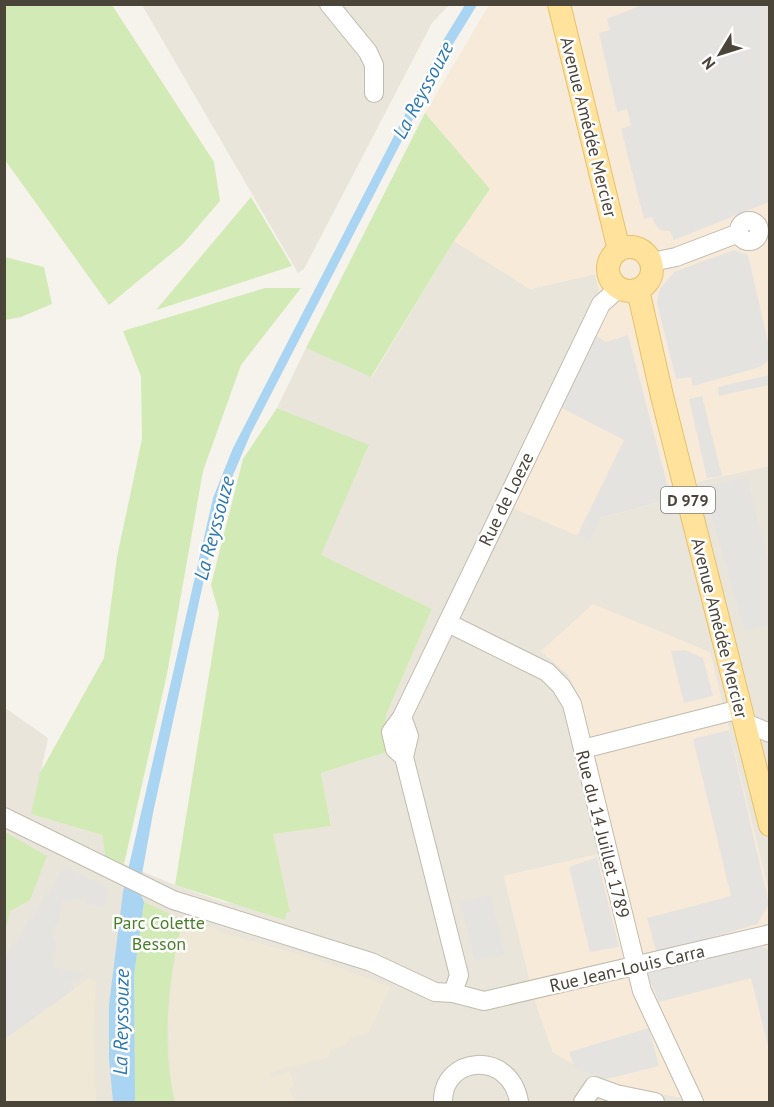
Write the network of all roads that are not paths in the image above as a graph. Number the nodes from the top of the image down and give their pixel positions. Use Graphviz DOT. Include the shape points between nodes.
graph roads {
  1 [pos="329,4"];
  2 [pos="559,4"];
  3 [pos="571,4"];
  4 [pos="374,93"];
  5 [pos="764,225"];
  6 [pos="626,248"];
  7 [pos="651,262"];
  8 [pos="628,289"];
  9 [pos="448,623"];
  10 [pos="742,715"];
  11 [pos="770,733"];
  12 [pos="583,749"];
  13 [pos="4,817"];
  14 [pos="770,825"];
  15 [pos="770,934"];
  16 [pos="636,966"];
  17 [pos="453,993"];
  18 [pos="443,1102"];
  19 [pos="519,1102"];
  20 [pos="583,1102"];
  21 [pos="655,1102"];
  22 [pos="694,1102"];
  1 -- 4 [label="street" via="368,52 374,65"];
  2 -- 6 [label="main road, Avenue Amédée Mercier"];
  3 -- 6 [label="main road, Avenue Amédée Mercier"];
  5 -- 7 [label="street" via="752,240 739,234"];
  6 -- 7 [label="main road" via="644,252"];
  6 -- 8 [label="main road" via="613,255 608,269 613,283"];
  7 -- 8 [label="main road" via="652,276"];
  8 -- 9 [label="street, Rue de Loeze" via="601,304"];
  8 -- 10 [label="main road, Avenue Amédée Mercier / D 979"];
  9 -- 12 [label="street, Rue du 14 Juillet 1789" via="547,672 572,705"];
  9 -- 17 [label="street, Rue de Loeze" via="402,717 409,736 404,757 459,975"];
  10 -- 11 [label="street"];
  10 -- 12 [label="street"];
  10 -- 14 [label="main road, Avenue Amédée Mercier / D 979"];
  12 -- 16 [label="street, Rue du 14 Juillet 1789"];
  13 -- 17 [label="street" via="153,891 371,962 435,992"];
  15 -- 16 [label="street, Rue Jean-Louis Carra"];
  16 -- 17 [label="street, Rue Jean-Louis Carra" via="484,1001"];
  16 -- 22 [label="street, Rue du 14 Juillet 1789" via="642,991"];
  18 -- 19 [label="street" via="452,1077 471,1065 483,1064 504,1072 512,1081"];
  20 -- 21 [label="street" via="594,1086 616,1095"];
}
